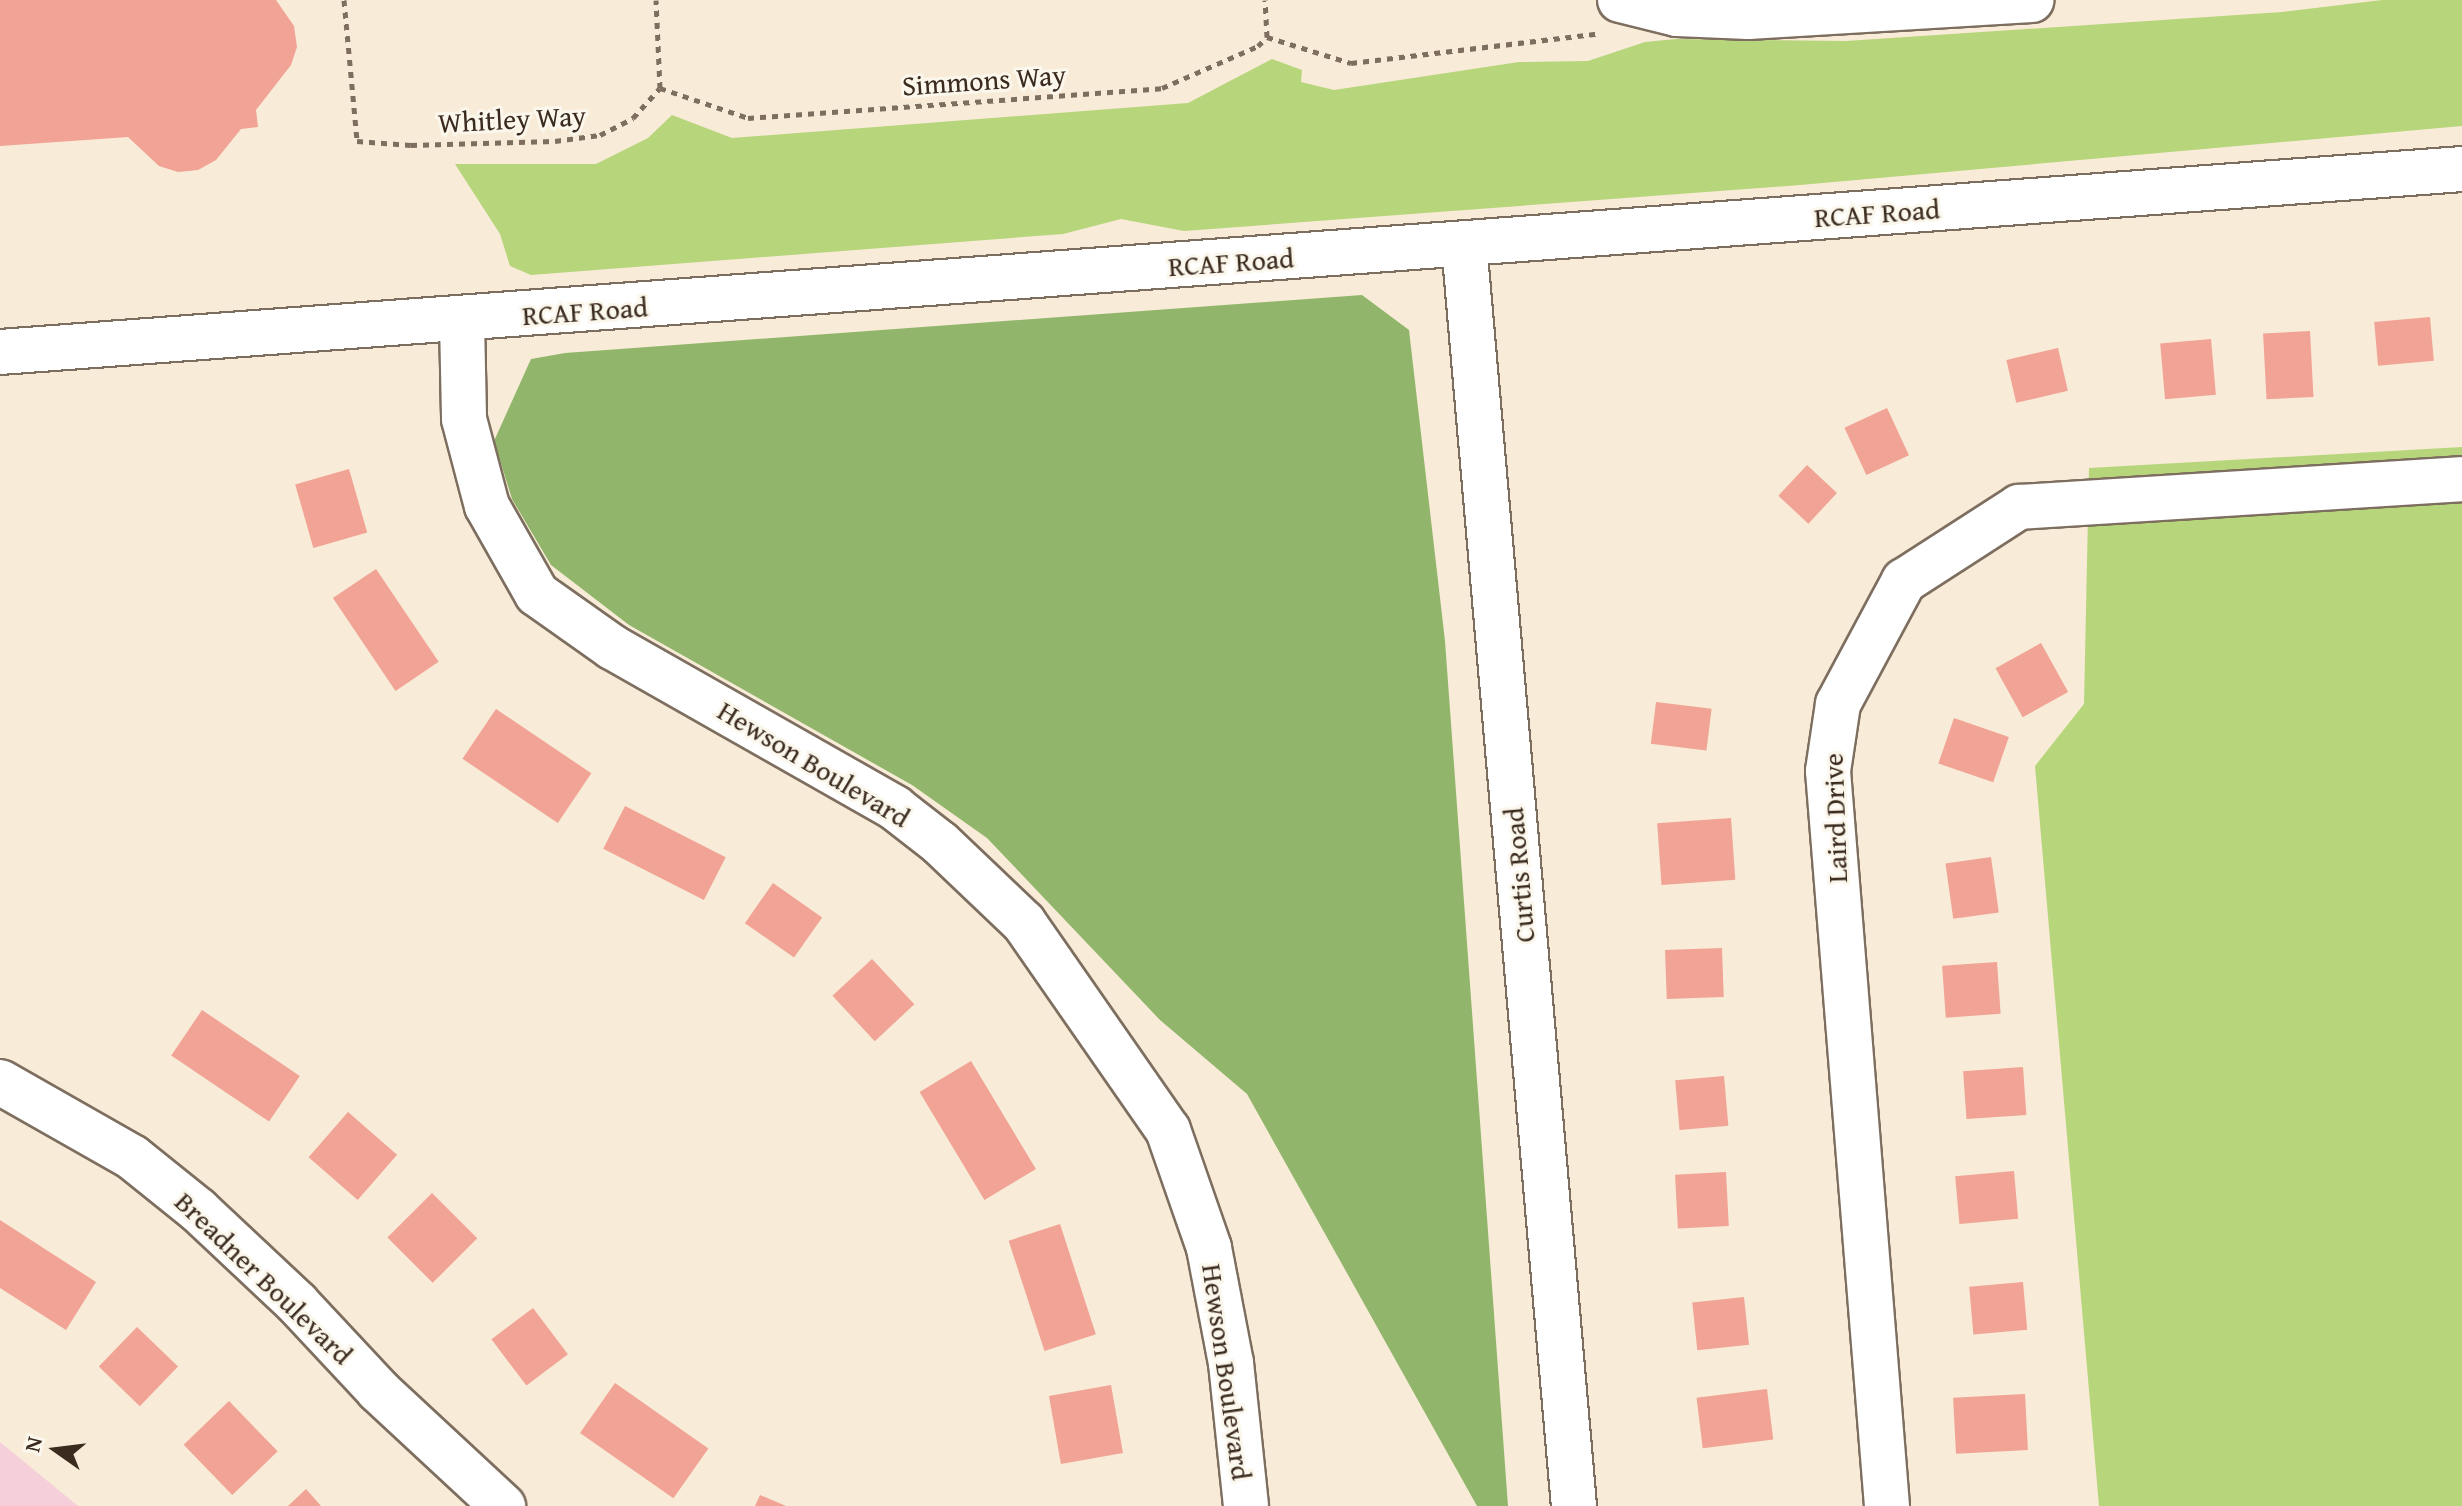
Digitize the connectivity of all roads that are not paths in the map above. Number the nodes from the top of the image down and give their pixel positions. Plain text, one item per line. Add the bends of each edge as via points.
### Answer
1 (2031, 0) edge
2 (1623, 2) edge
3 (2462, 169) edge
4 (1464, 244) junction
5 (462, 321) junction
6 (0, 352) edge
7 (2462, 479) edge
8 (0, 1082) edge
9 (503, 1506) edge
10 (1246, 1506) edge
11 (1574, 1506) edge
12 (1887, 1506) edge

1 - 2 main road via 1748,17 1677,14
3 - 4 main road, RCAF Road
4 - 5 main road, RCAF Road
4 - 11 main road, Curtis Road
5 - 6 main road, RCAF Road
5 - 10 main road, Hewson Boulevard via 464,419 487,506 537,594 612,647 895,808 940,843 1024,923 1168,1130 1209,1248 1231,1363
7 - 12 main road, Laird Drive via 2019,507 1904,581 1838,704 1828,771
8 - 9 main road, Breadner Boulevard via 132,1157 198,1210

